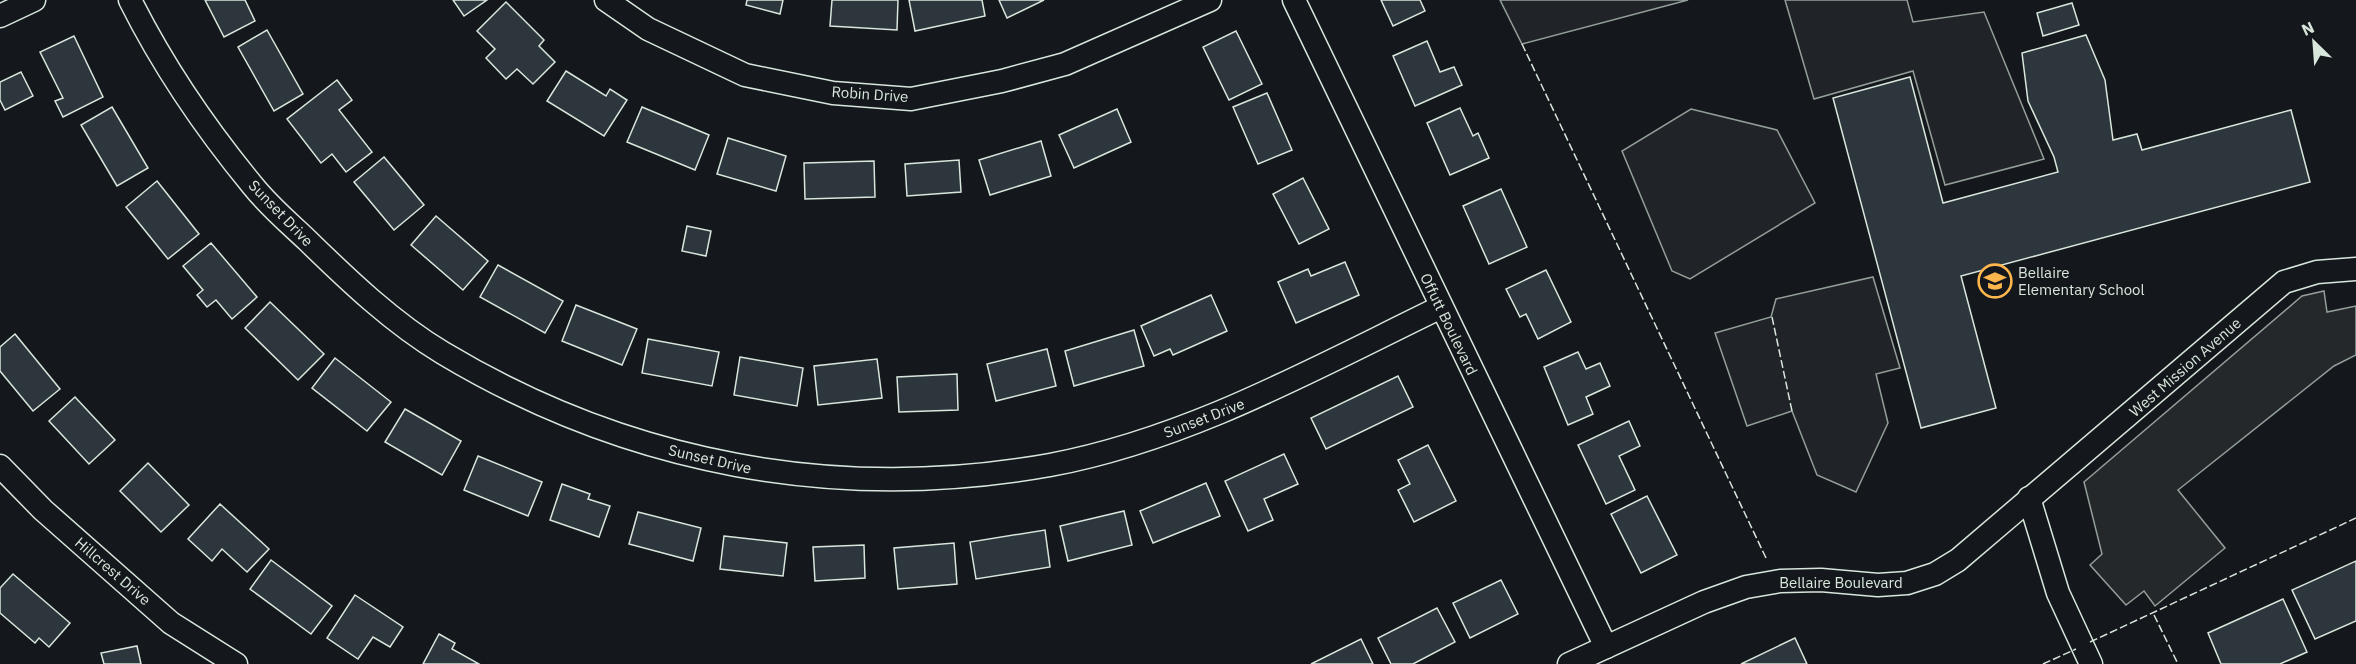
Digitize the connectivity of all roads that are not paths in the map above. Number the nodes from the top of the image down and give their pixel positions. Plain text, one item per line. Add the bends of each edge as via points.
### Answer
1 (34, 0) edge
2 (130, 0) edge
3 (606, 0) edge
4 (1210, 0) edge
5 (1294, 0) edge
6 (0, 16) edge
7 (2356, 269) edge
8 (1441, 308) junction
9 (0, 466) edge
10 (2029, 498) junction
11 (1606, 647) junction
12 (236, 664) edge
13 (1569, 664) edge
14 (2091, 664) edge

1 - 6 street
2 - 8 street, Sunset Drive via 189,102 255,189 359,291 440,352 517,394 586,424 674,452 777,474 880,480 976,476 1052,464 1183,427 1246,402
3 - 4 street, Robin Drive via 648,29 745,75 832,93 911,99 1065,64
5 - 8 street, Offutt Boulevard
7 - 10 street, West Mission Avenue via 2317,272 2284,282
8 - 11 street, Offutt Boulevard
9 - 12 street, Hillcrest Drive via 43,510 171,623
10 - 11 street, Bellaire Boulevard via 1958,560 1935,574 1907,583 1878,585 1821,580 1746,587
10 - 14 street via 2058,593
11 - 13 street, Bellaire Boulevard

